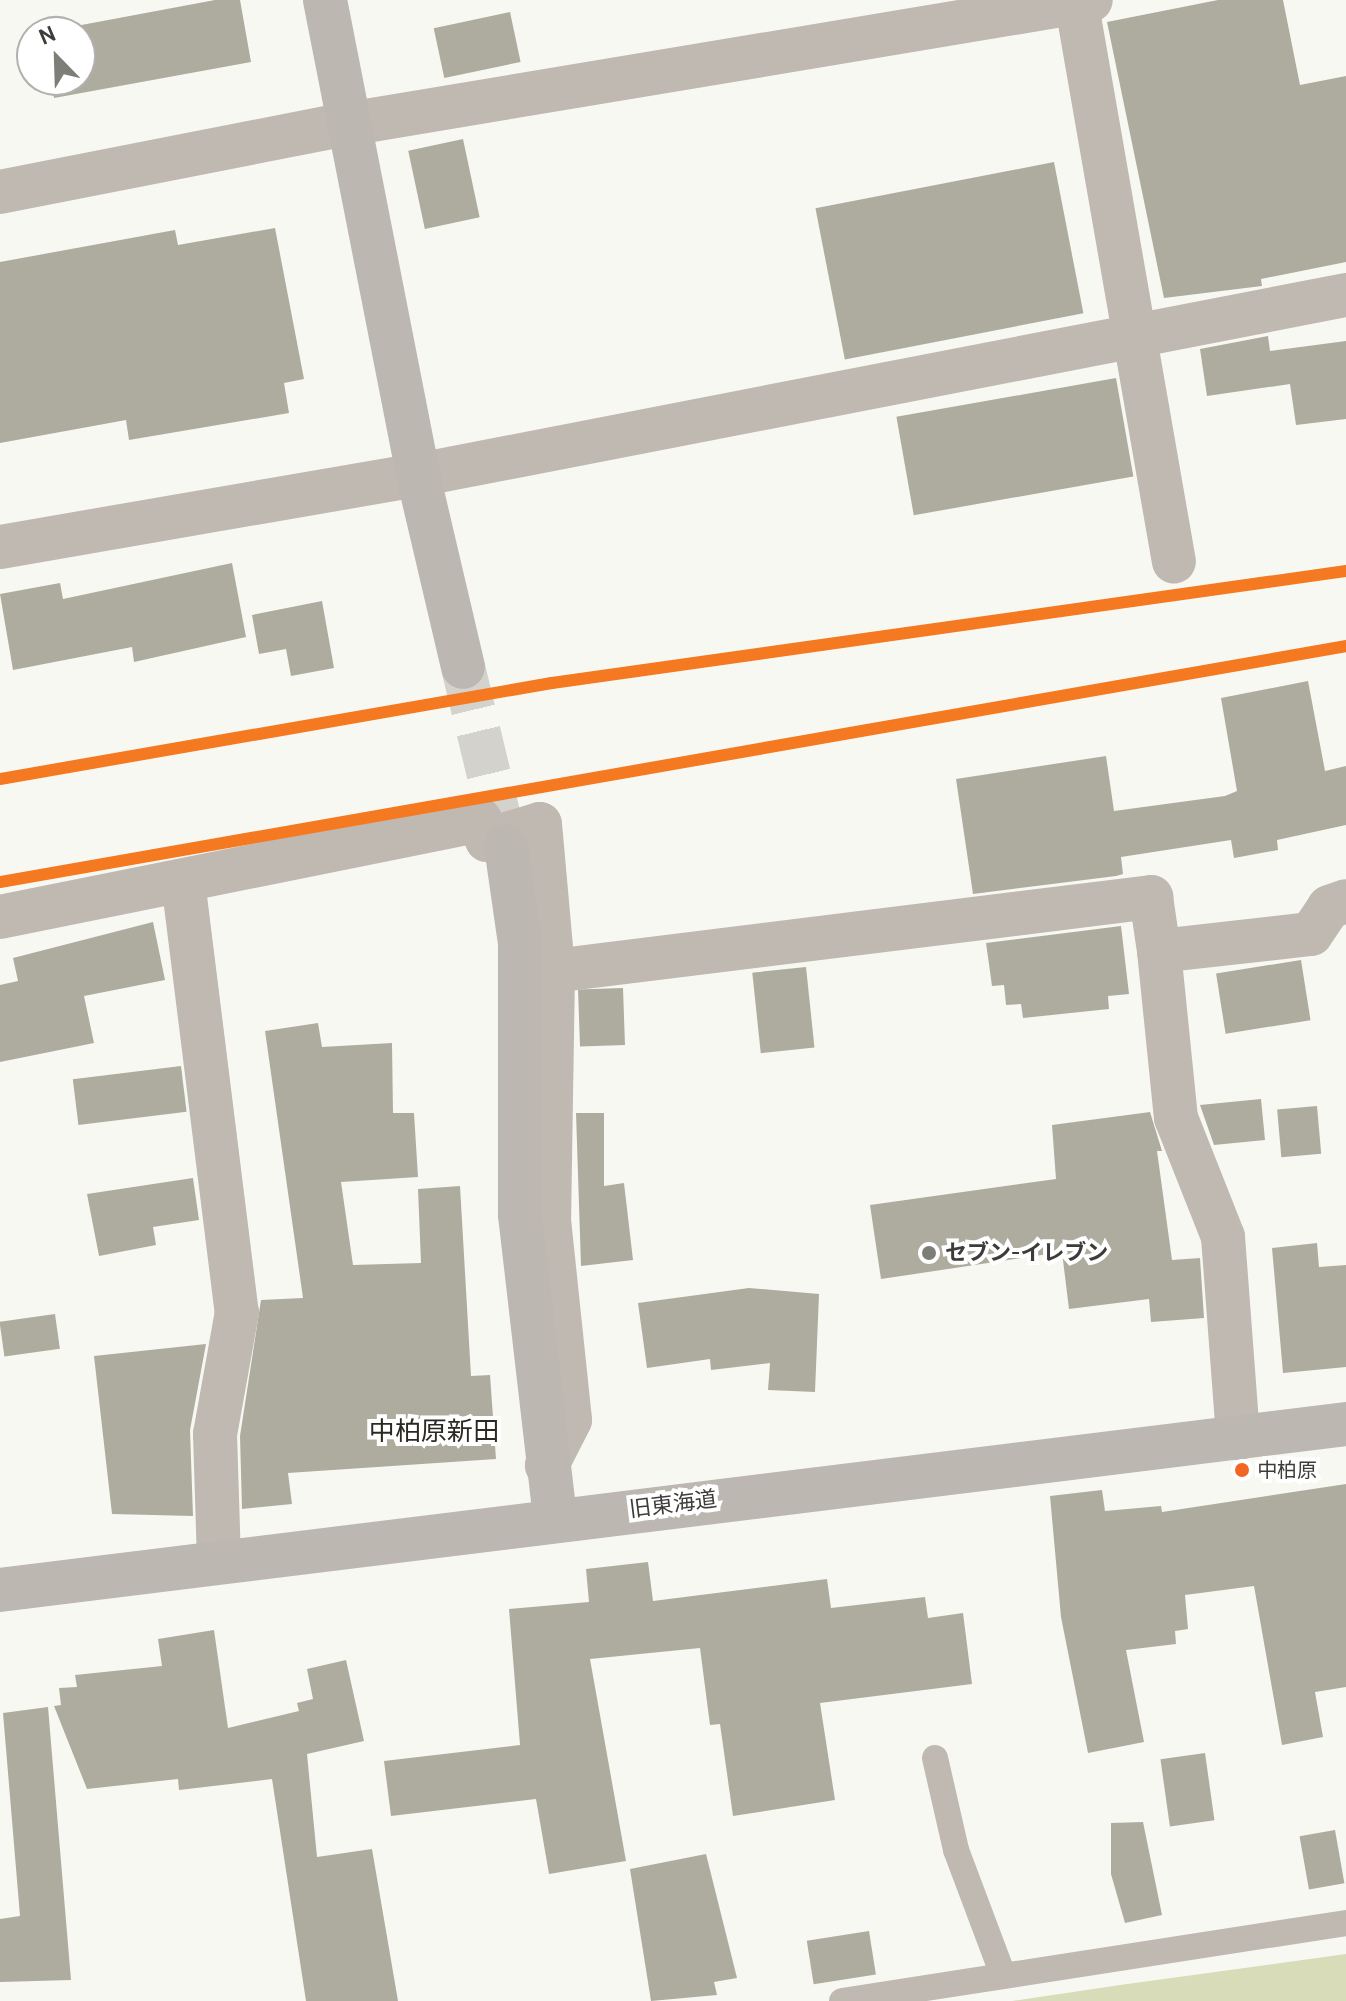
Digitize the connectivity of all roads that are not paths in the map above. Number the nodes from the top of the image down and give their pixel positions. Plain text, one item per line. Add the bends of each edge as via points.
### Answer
1 (325, 0) edge
2 (1081, 1) edge
3 (348, 124) junction
4 (0, 192) edge
5 (1346, 295) edge
6 (1130, 334) junction
7 (418, 475) junction
8 (0, 547) edge
9 (1174, 562) dead end
10 (463, 667) tunnel mouth
11 (506, 846) tunnel mouth
12 (183, 881) junction
13 (1346, 901) edge
14 (0, 917) edge
15 (1159, 951) junction
16 (553, 971) junction
17 (1346, 1424) edge
18 (1238, 1438) junction
19 (547, 1465) junction
20 (555, 1518) junction
21 (219, 1561) junction
22 (0, 1590) edge
23 (935, 1758) dead end
24 (1346, 1923) edge
25 (1003, 1975) junction
26 (842, 2001) edge

1 - 3 street
2 - 3 street
2 - 6 street
3 - 4 street
3 - 7 street
5 - 6 street
6 - 7 street
6 - 9 street
7 - 8 street
7 - 10 street
11 - 19 street via 520,943 520,1215
12 - 14 street
12 - 16 street via 480,820 487,840 540,824
12 - 21 street via 237,1312 215,1434
13 - 15 street via 1329,907 1311,934
15 - 16 street via 1151,897
15 - 18 street via 1176,1118 1223,1237
16 - 19 street via 549,1220 570,1420
17 - 18 street, 旧東海道
18 - 20 street, 旧東海道
19 - 20 street
20 - 21 street, 旧東海道
21 - 22 street, 旧東海道
23 - 25 lane via 956,1850
24 - 25 lane
25 - 26 lane

